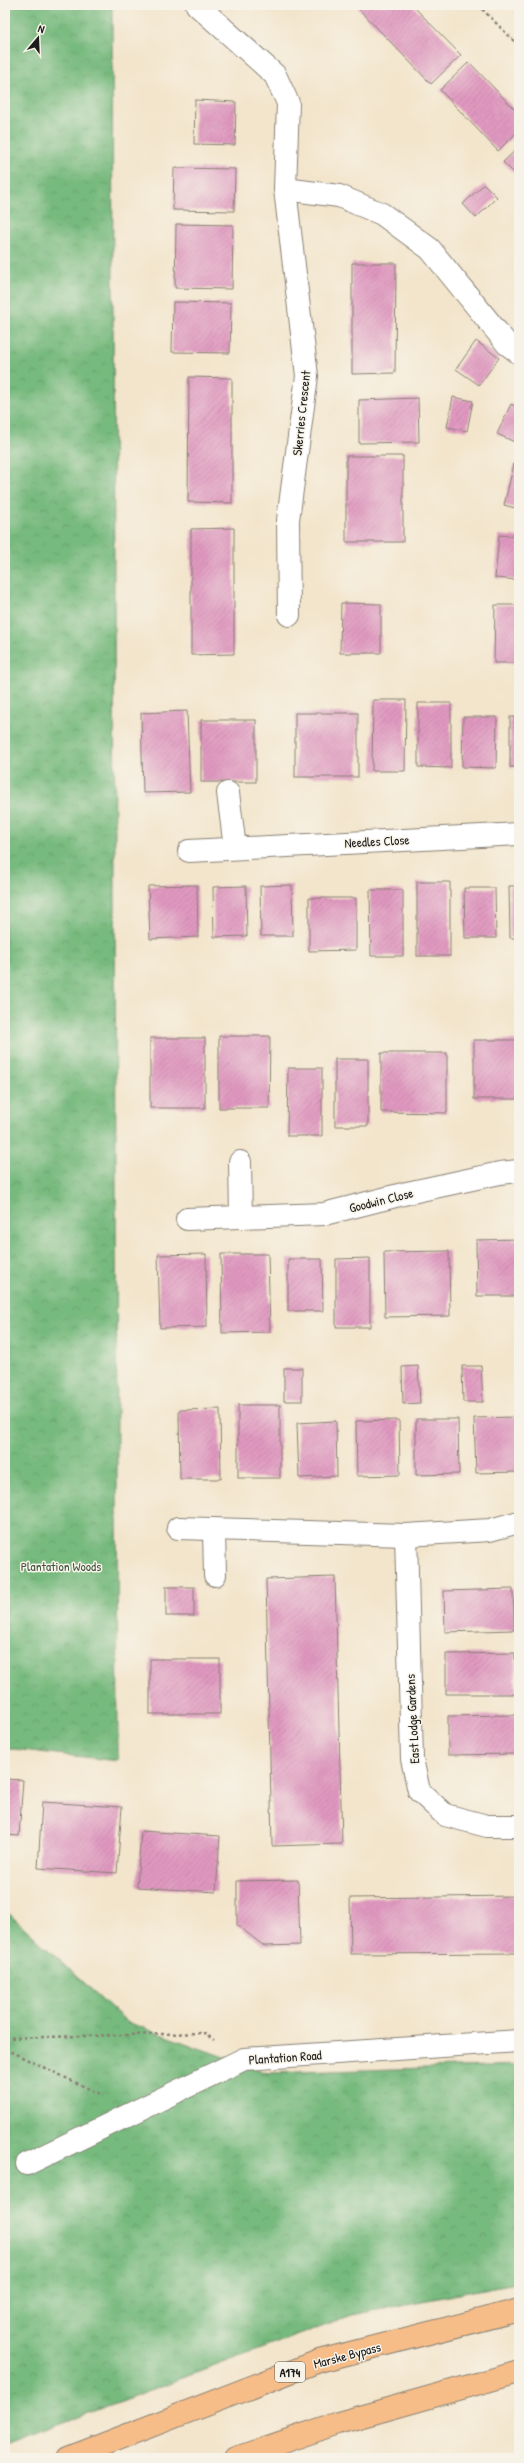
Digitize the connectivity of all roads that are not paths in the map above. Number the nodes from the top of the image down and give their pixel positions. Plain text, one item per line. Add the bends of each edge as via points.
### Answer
1 (197, 5) edge
2 (285, 188) junction
3 (519, 353) edge
4 (289, 615) dead end
5 (228, 793) dead end
6 (519, 834) edge
7 (235, 848) junction
8 (189, 851) dead end
9 (240, 1162) dead end
10 (519, 1171) edge
11 (241, 1217) junction
12 (187, 1219) dead end
13 (519, 1522) edge
14 (178, 1528) dead end
15 (214, 1529) junction
16 (406, 1535) junction
17 (215, 1575) dead end
18 (519, 1826) edge
19 (519, 2041) edge
20 (27, 2164) dead end
21 (519, 2310) edge
22 (519, 2372) edge
23 (68, 2458) edge
24 (236, 2458) edge

1 - 2 street, Skerries Crescent via 275,76 288,103
2 - 3 street via 339,196 382,214 430,249 507,344
2 - 4 street, Skerries Crescent via 307,376 288,520
5 - 7 street
6 - 7 street, Needles Close
7 - 8 street, Needles Close
9 - 11 street
10 - 11 street, Goodwin Close via 407,1193 324,1214
11 - 12 street, Goodwin Close
13 - 16 street via 490,1530
14 - 15 street
15 - 16 street
15 - 17 street
16 - 18 street, East Lodge Gardens via 412,1758 419,1791 445,1815 487,1826
19 - 20 street, Plantation Road via 244,2059
21 - 23 main road, Marske Bypass / A174 via 319,2361
22 - 24 main road via 338,2423

